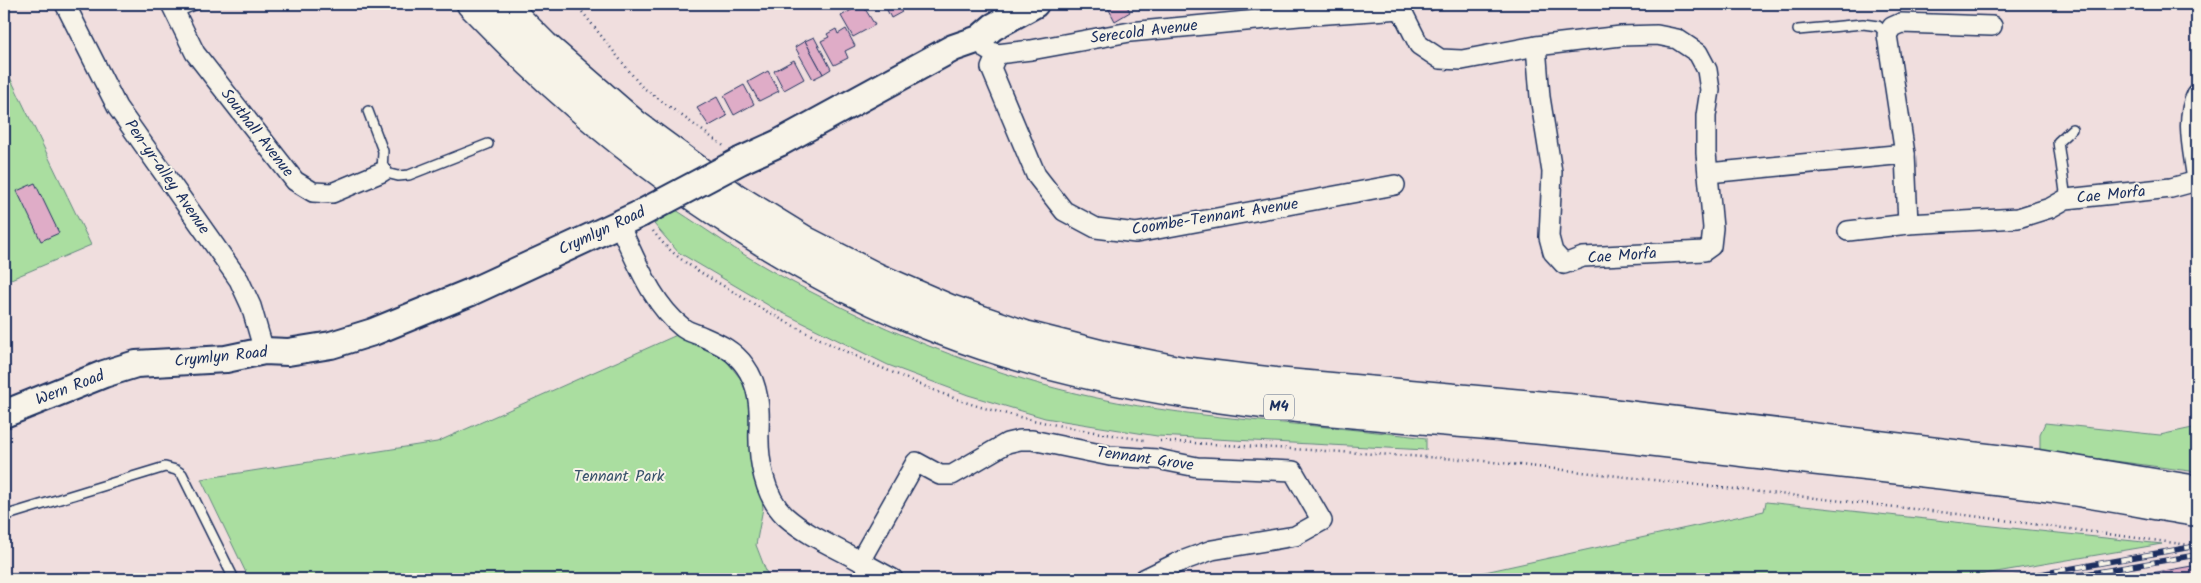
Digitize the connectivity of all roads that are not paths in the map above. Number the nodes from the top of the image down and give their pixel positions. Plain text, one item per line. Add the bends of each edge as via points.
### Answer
1 (65, 4) edge
2 (197, 4) edge
3 (471, 4) edge
4 (503, 4) edge
5 (1036, 4) edge
6 (1400, 6) edge
7 (173, 8) edge
8 (1302, 10) edge
9 (1992, 26) dead end
10 (1798, 30) dead end
11 (1887, 35) junction
12 (1536, 46) junction
13 (988, 47) junction
14 (2197, 94) edge
15 (368, 111) dead end
16 (2072, 129) dead end
17 (488, 144) dead end
18 (1905, 154) junction
19 (382, 172) junction
20 (1708, 173) junction
21 (2197, 181) edge
22 (1395, 185) dead end
23 (2066, 200) junction
24 (630, 219) junction
25 (1908, 224) junction
26 (1848, 231) dead end
27 (264, 352) junction
28 (136, 364) joint
29 (4, 414) edge
30 (2197, 490) edge
31 (2197, 512) edge
32 (4, 516) edge
33 (860, 561) junction
34 (234, 579) edge
35 (893, 579) edge
36 (1144, 579) edge

1 - 27 street, Pen-yr-alley Avenue via 117,107 239,280 251,306
2 - 7 lane
3 - 31 highway, M4 via 530,63 620,142 726,218 796,261 867,298 941,330 1019,357 1098,378 1272,406 1557,431 1715,449 2051,488
4 - 30 highway, M4 via 544,45 635,124 736,198 876,277 950,309 1025,335 1182,371 1568,408 2038,464
5 - 13 street, Crymlyn Road via 993,27
6 - 8 street, Serecold Avenue
6 - 12 street, Cae Morfa via 1419,45 1440,59 1462,60
7 - 19 street, Southall Avenue via 195,53 295,181 313,192 332,193
8 - 13 street, Serecold Avenue via 1130,32 1031,50
9 - 11 street via 1901,23 1892,27
10 - 11 lane via 1863,24 1878,26
11 - 18 street
12 - 20 street, Cae Morfa via 1657,35 1677,39 1698,53 1707,70 1710,90 1706,116
12 - 20 street, Cae Morfa via 1552,172 1548,237 1553,252 1564,264 1583,257 1704,251 1711,246 1713,228
13 - 22 street, Coombe-Tennant Avenue via 991,68 1036,175 1064,211 1096,228 1136,233
13 - 24 street, Crymlyn Road, bridge via 954,48
14 - 21 street via 2190,126
15 - 19 lane via 383,151
16 - 23 lane via 2058,142
17 - 19 lane via 409,175
18 - 20 street
18 - 25 street
21 - 23 street, Cae Morfa via 2171,188
23 - 25 street, Cae Morfa via 2018,218
24 - 27 street, Crymlyn Road via 471,292 373,332 331,345
24 - 33 street via 659,304 684,329 722,344 747,367 757,390 761,473 784,516
25 - 26 street, Cae Morfa
27 - 28 street, Crymlyn Road via 226,359
28 - 29 street, Wern Road
32 - 34 lane via 165,467 176,470 182,474
33 - 35 street
33 - 36 street, Tennant Grove via 916,462 940,475 952,475 1007,443 1020,440 1197,467 1293,471 1322,521 1296,536 1212,550

